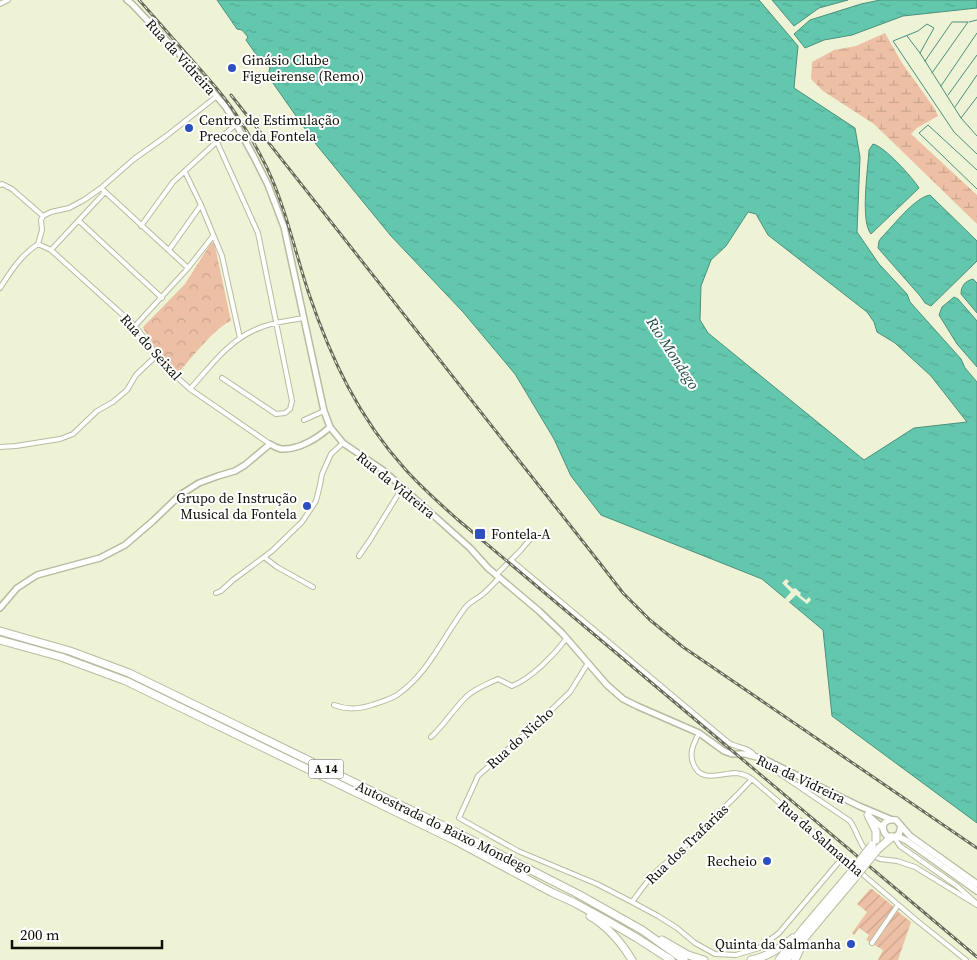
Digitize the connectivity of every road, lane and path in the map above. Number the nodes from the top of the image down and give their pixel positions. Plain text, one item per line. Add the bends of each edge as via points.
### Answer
1 (8, 0) edge
2 (127, 0) edge
3 (0, 4) edge
4 (217, 96) junction
5 (236, 124) junction
6 (216, 142) junction
7 (185, 172) junction
8 (0, 185) edge
9 (101, 188) junction
10 (105, 192) junction
11 (201, 205) junction
12 (44, 216) junction
13 (79, 221) junction
14 (142, 226) junction
15 (213, 236) junction
16 (38, 244) junction
17 (51, 250) junction
18 (169, 250) junction
19 (188, 268) junction
20 (0, 288) edge
21 (162, 298) junction
22 (303, 318) junction
23 (275, 323) junction
24 (135, 326) junction
25 (240, 338) junction
26 (157, 355) junction
27 (222, 378) dead end
28 (190, 389) junction
29 (324, 411) junction
30 (304, 420) dead end
31 (330, 427) junction
32 (343, 443) junction
33 (270, 444) junction
34 (0, 447) edge
35 (402, 488) junction
36 (532, 537) dead end
37 (358, 556) dead end
38 (264, 557) junction
39 (511, 560) junction
40 (498, 576) junction
41 (312, 587) dead end
42 (216, 593) dead end
43 (0, 608) edge
44 (0, 631) edge
45 (567, 638) junction
46 (0, 640) edge
47 (588, 663) junction
48 (334, 705) dead end
49 (699, 734) junction
50 (431, 737) dead end
51 (755, 756) junction
52 (776, 764) junction
53 (752, 778) junction
54 (859, 806) junction
55 (868, 815) junction
56 (890, 819) junction
57 (901, 826) junction
58 (883, 829) junction
59 (894, 837) junction
60 (875, 845) junction
61 (843, 857) junction
62 (851, 878) junction
63 (977, 884) edge
64 (977, 890) edge
65 (551, 892) junction
66 (632, 902) junction
67 (977, 904) edge
68 (898, 905) junction
69 (816, 925) junction
70 (803, 929) junction
71 (642, 930) junction
72 (872, 943) dead end
73 (632, 960) edge
74 (671, 960) edge
75 (684, 960) edge
76 (704, 960) edge
77 (751, 960) edge
78 (779, 960) edge
79 (786, 960) edge
80 (795, 960) edge
81 (966, 960) edge

1 - 3 street
2 - 4 street, Rua da Vidreira
4 - 5 street, Rua da Vidreira
4 - 9 street
5 - 6 street
5 - 22 street, Rua da Vidreira via 268,186 284,227
6 - 7 street
6 - 23 street via 258,234
7 - 11 street
7 - 14 street via 173,182
8 - 12 street via 12,189
9 - 10 street
9 - 12 street via 69,208
10 - 13 street
10 - 14 street
11 - 15 street
11 - 18 street
12 - 16 street
13 - 17 street
13 - 21 street
14 - 18 street
15 - 19 street
15 - 25 street via 222,256
16 - 17 street, Rua do Seixal
16 - 20 street via 18,261
17 - 24 street, Rua do Seixal
18 - 19 street
19 - 21 street
21 - 24 street
22 - 23 street
22 - 29 street, Rua da Vidreira
23 - 25 street
23 - 27 street via 292,401 288,410 274,413
24 - 26 street, Rua do Seixal
25 - 28 street
26 - 28 street, Rua do Seixal
26 - 34 street via 136,375 127,390 97,411 73,434 60,439
28 - 33 street, Rua do Seixal
29 - 30 street
29 - 31 street, Rua da Vidreira
31 - 32 street, Rua da Vidreira
31 - 33 street via 296,448 280,449
32 - 35 street, Rua da Vidreira via 384,471
32 - 38 street via 332,454 322,474 313,508 281,544
33 - 43 street via 235,472 199,483 180,495 125,545 100,558 36,575 16,588
35 - 37 street
35 - 40 street, Rua da Vidreira
36 - 39 street
38 - 41 street
38 - 42 street
39 - 40 street
39 - 51 street via 729,742 750,750
40 - 45 street, Rua da Vidreira
40 - 48 street via 483,594 466,606 440,647 404,689 382,702 353,709
44 - 71 highway, Autoestrada do Baixo Mondego / A 14 via 70,651 129,673 458,833
45 - 47 street, Rua da Vidreira
45 - 50 street via 556,653 522,682 512,686 498,679 467,696
46 - 65 highway, Autoestrada do Baixo Mondego / A 14 via 61,656 126,681 454,840
47 - 49 street, Rua da Vidreira via 622,698
47 - 66 street, Rua do Nicho via 570,692 478,776 459,818 518,851 598,884
49 - 51 street, Rua da Vidreira via 728,753
49 - 53 street via 692,756 698,772 713,776 741,774
51 - 52 street, Rua da Vidreira
52 - 54 street, Rua da Vidreira
52 - 67 street via 776,771 850,821 869,853 880,859 915,867
53 - 61 street, Rua da Salmanha
53 - 66 street, Rua dos Trafarias via 663,864
54 - 55 street
54 - 56 street
55 - 58 street
55 - 60 highway via 876,831
56 - 57 main road via 898,821
56 - 58 main road
57 - 59 main road
57 - 63 main road
58 - 59 main road via 887,836
58 - 60 highway
59 - 60 highway
59 - 64 main road via 907,841
59 - 67 street via 900,846
60 - 62 highway, bridge
61 - 66 street via 778,933 759,948 736,955 715,954
61 - 68 street, Rua da Salmanha
62 - 69 highway
62 - 70 highway
65 - 73 highway via 610,931
65 - 74 highway, Autoestrada do Baixo Mondego / A 14 via 638,938
68 - 72 street
68 - 81 street, Rua da Salmanha
69 - 79 highway
69 - 80 highway
70 - 77 highway via 780,948
70 - 78 highway
71 - 75 highway, Autoestrada do Baixo Mondego / A 14
71 - 76 highway

